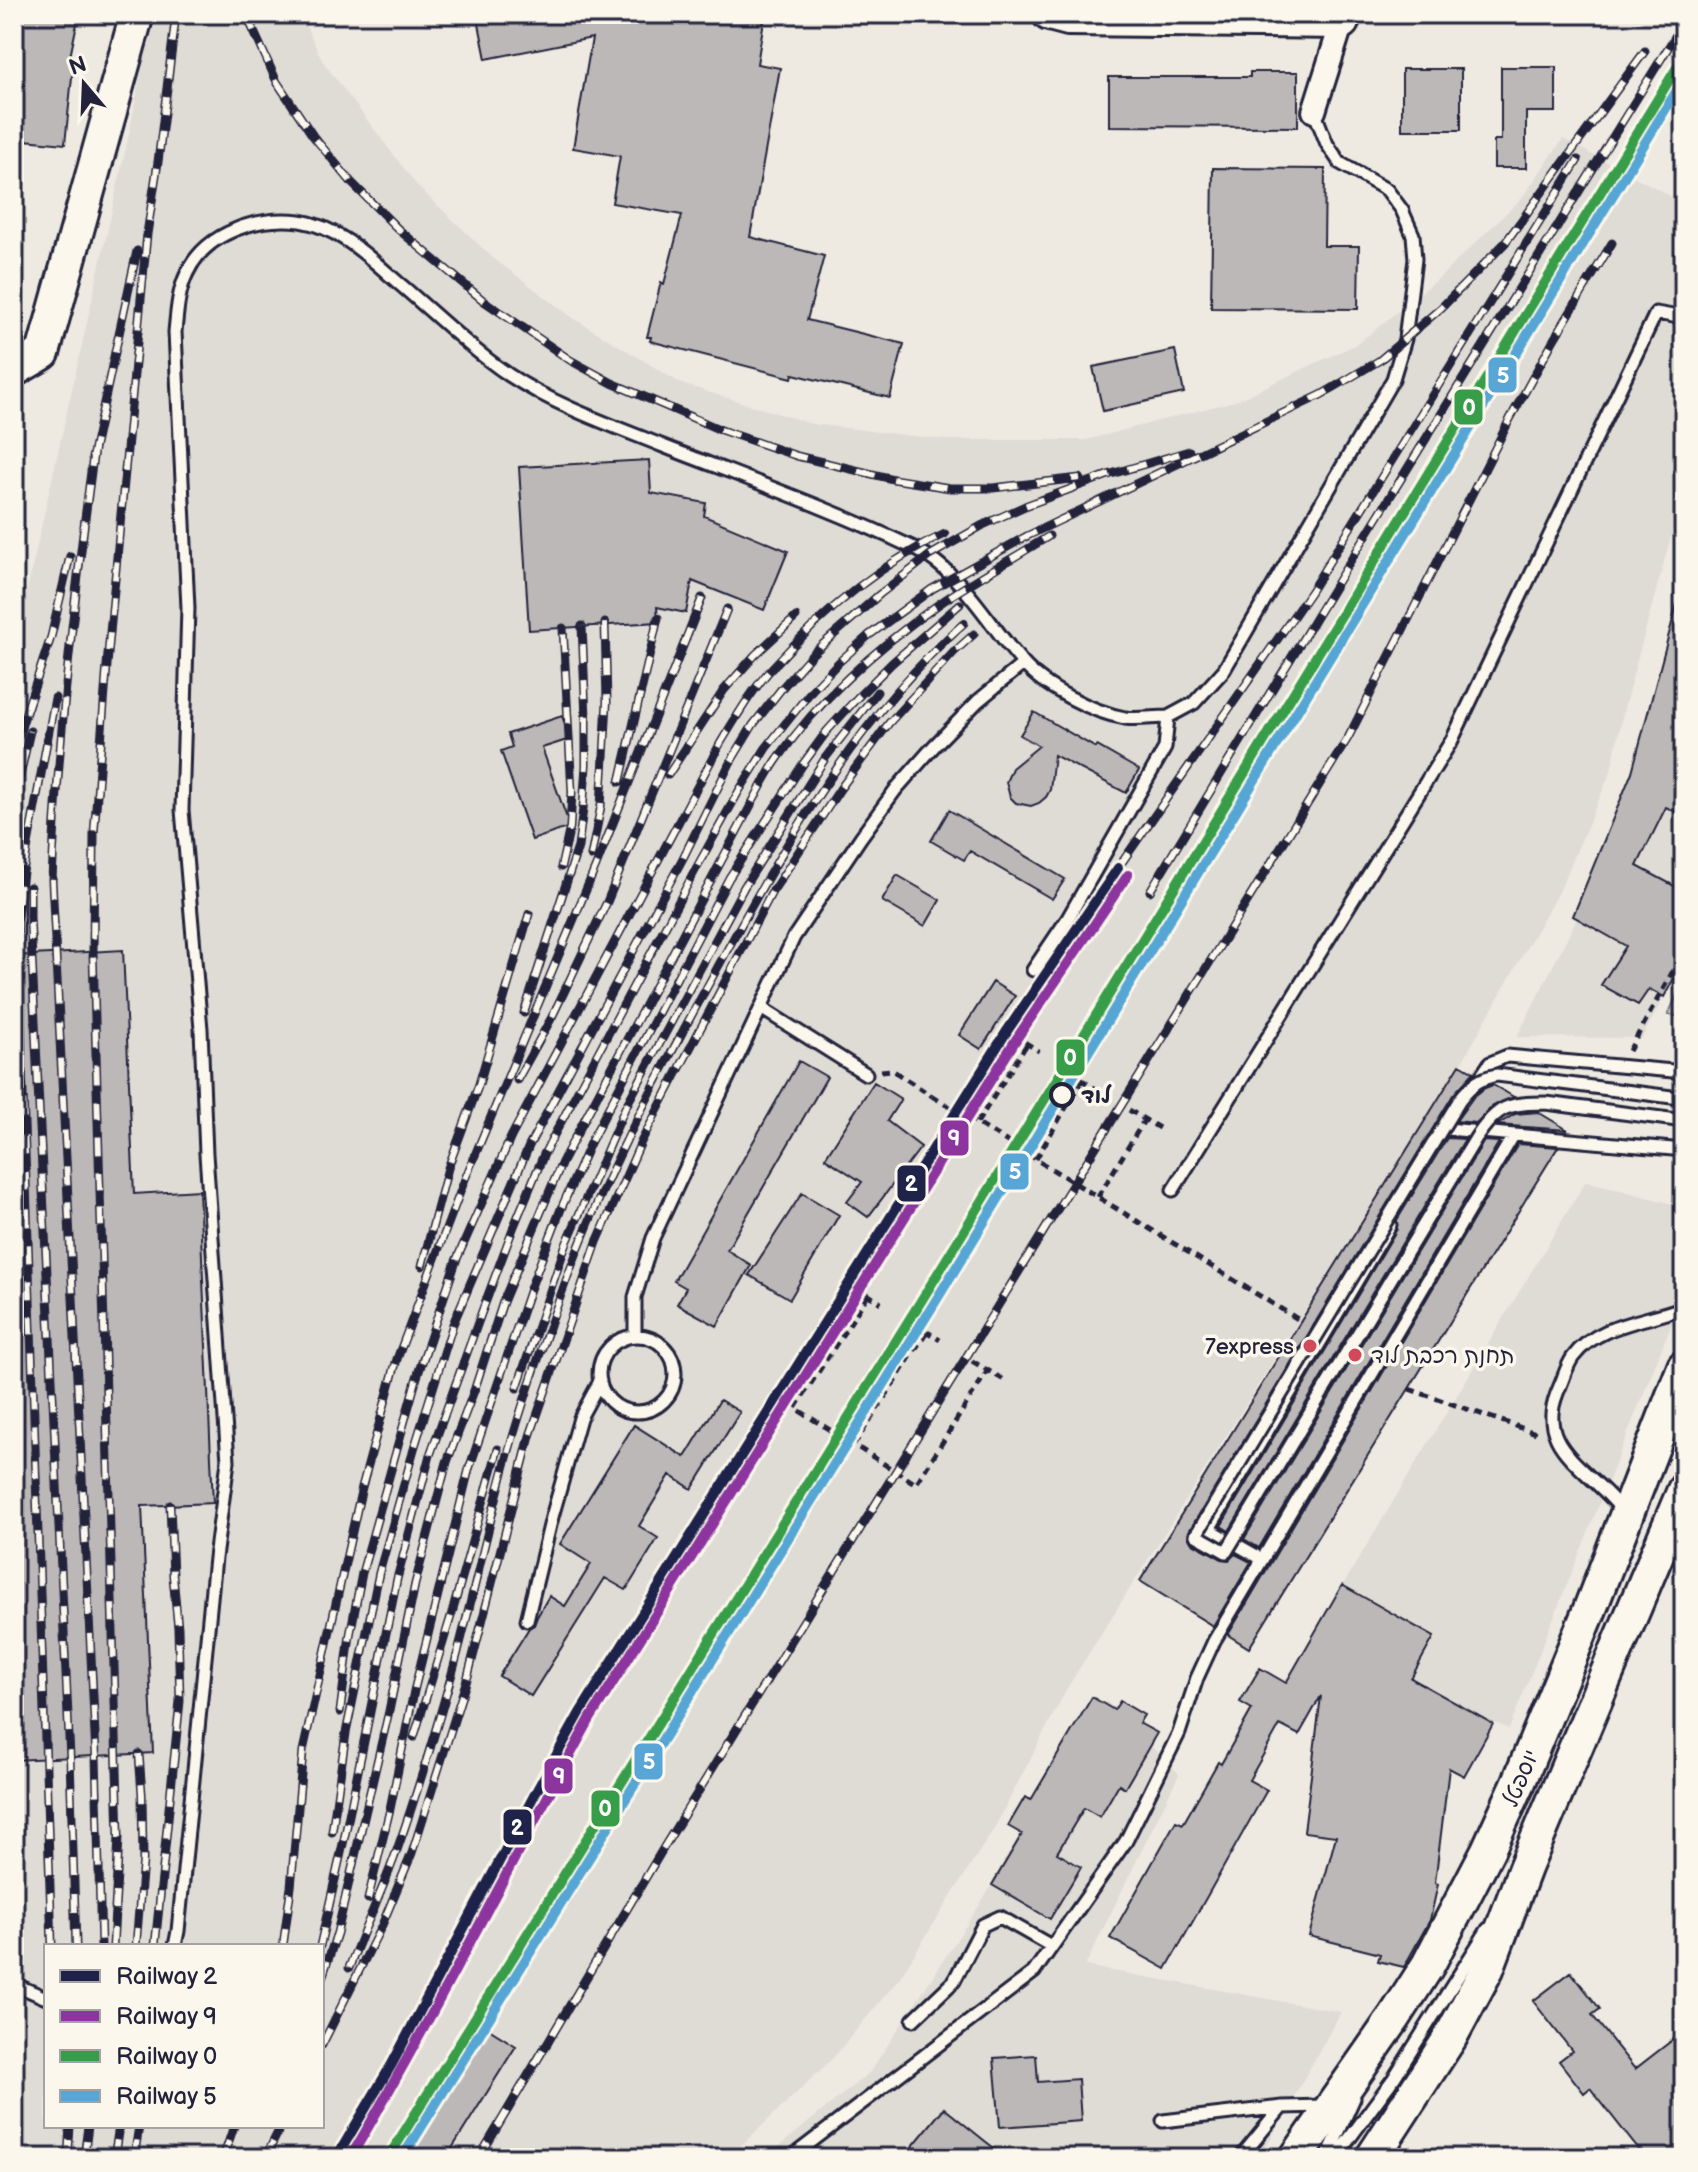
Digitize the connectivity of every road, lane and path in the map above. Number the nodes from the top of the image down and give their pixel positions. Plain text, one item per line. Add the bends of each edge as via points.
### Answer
1 (137, 14) edge
2 (1049, 14) edge
3 (1342, 18) edge
4 (1314, 111) joint
5 (1684, 318) edge
6 (14, 370) edge
7 (1023, 664) junction
8 (1168, 717) junction
9 (1684, 951) edge
10 (1033, 970) dead end
11 (1671, 974) junction
12 (1684, 975) edge
13 (761, 1008) junction
14 (1013, 1035) dead end
15 (1027, 1044) junction
16 (1039, 1051) dead end
17 (1621, 1066) junction
18 (1069, 1072) dead end
19 (1684, 1072) edge
20 (866, 1074) joint
21 (1082, 1080) junction
22 (1096, 1089) dead end
23 (1682, 1098) edge
24 (1129, 1110) dead end
25 (1145, 1119) junction
26 (1682, 1122) edge
27 (977, 1123) junction
28 (1159, 1128) dead end
29 (1447, 1129) junction
30 (1513, 1136) junction
31 (1684, 1150) edge
32 (1036, 1159) junction
33 (1173, 1190) dead end
34 (1098, 1197) junction
35 (855, 1286) dead end
36 (868, 1295) junction
37 (881, 1303) dead end
38 (1684, 1307) edge
39 (1301, 1321) dead end
40 (913, 1323) dead end
41 (927, 1331) junction
42 (635, 1336) junction
43 (940, 1340) dead end
44 (972, 1361) dead end
45 (988, 1370) junction
46 (1682, 1376) edge
47 (1004, 1380) dead end
48 (600, 1381) junction
49 (1409, 1389) dead end
50 (1557, 1440) junction
51 (854, 1445) junction
52 (1684, 1490) edge
53 (1626, 1516) junction
54 (1262, 1559) junction
55 (527, 1620) dead end
56 (1525, 1868) junction
57 (175, 1944) edge
58 (1051, 1946) junction
59 (14, 1984) edge
60 (44, 1997) edge
61 (913, 2020) dead end
62 (1372, 2049) junction
63 (1332, 2106) junction
64 (1282, 2107) junction
65 (1163, 2121) dead end
66 (790, 2158) edge
67 (1240, 2158) edge
68 (1296, 2158) edge
69 (1327, 2158) edge
70 (1335, 2158) edge
71 (1372, 2158) edge

1 - 6 main road via 43,353
2 - 3 main road via 1068,19
3 - 4 street
4 - 8 lane via 1340,163 1387,190 1413,235 1405,339 1393,379 1224,670 1194,703
5 - 33 lane via 1656,313 1452,740
7 - 8 lane via 1053,688 1095,708 1125,718
7 - 13 lane via 978,701 896,789 794,937
7 - 57 lane via 971,594 929,556 828,509 541,394 475,349 336,235 303,221 256,223 204,248 187,272 175,332 188,608 182,810 228,1461
8 - 10 lane via 1165,748
9 - 11 path
11 - 12 path
11 - 17 path
13 - 20 lane
13 - 42 lane via 653,1238 635,1297
14 - 15 path
15 - 16 path
15 - 27 path
17 - 19 lane
17 - 29 lane via 1497,1059
18 - 21 path
20 - 27 path, bridge via 892,1070
21 - 22 path
21 - 32 path
23 - 26 lane, bridge via 1497,1075 1470,1086 1196,1535 1226,1552 1476,1138 1497,1112 1546,1103
24 - 25 path
25 - 28 path
25 - 34 path
27 - 32 path, bridge
29 - 30 lane
29 - 54 lane via 1209,1529
30 - 31 lane
30 - 54 lane
32 - 34 path, bridge
34 - 39 path, bridge
35 - 36 path
36 - 37 path
36 - 51 path via 795,1408
38 - 50 lane via 1595,1336 1573,1357 1551,1406
40 - 41 path
41 - 43 path
41 - 51 path
42 - 48 lane via 612,1345 604,1355
42 - 48 lane via 648,1337 669,1352 675,1374 666,1398 647,1410 621,1408 604,1393
44 - 45 path
45 - 47 path
45 - 51 path via 916,1484
46 - 53 main road, יוספטל
48 - 55 lane via 580,1418
49 - 50 path
50 - 53 lane
52 - 56 main road, יוספטל
53 - 62 main road, יוספטל via 1488,1850 1428,1965
54 - 58 lane via 1214,1641 1179,1733 1126,1841
56 - 70 lane via 1394,2078
56 - 71 main road, יוספטל via 1469,2005
58 - 61 lane via 1000,1917 983,1925 954,1981
58 - 66 lane via 1034,1972
59 - 60 lane
62 - 63 main road, יוספטל
62 - 69 lane
63 - 64 lane
63 - 68 main road, יוספטל
64 - 65 lane
64 - 67 lane

